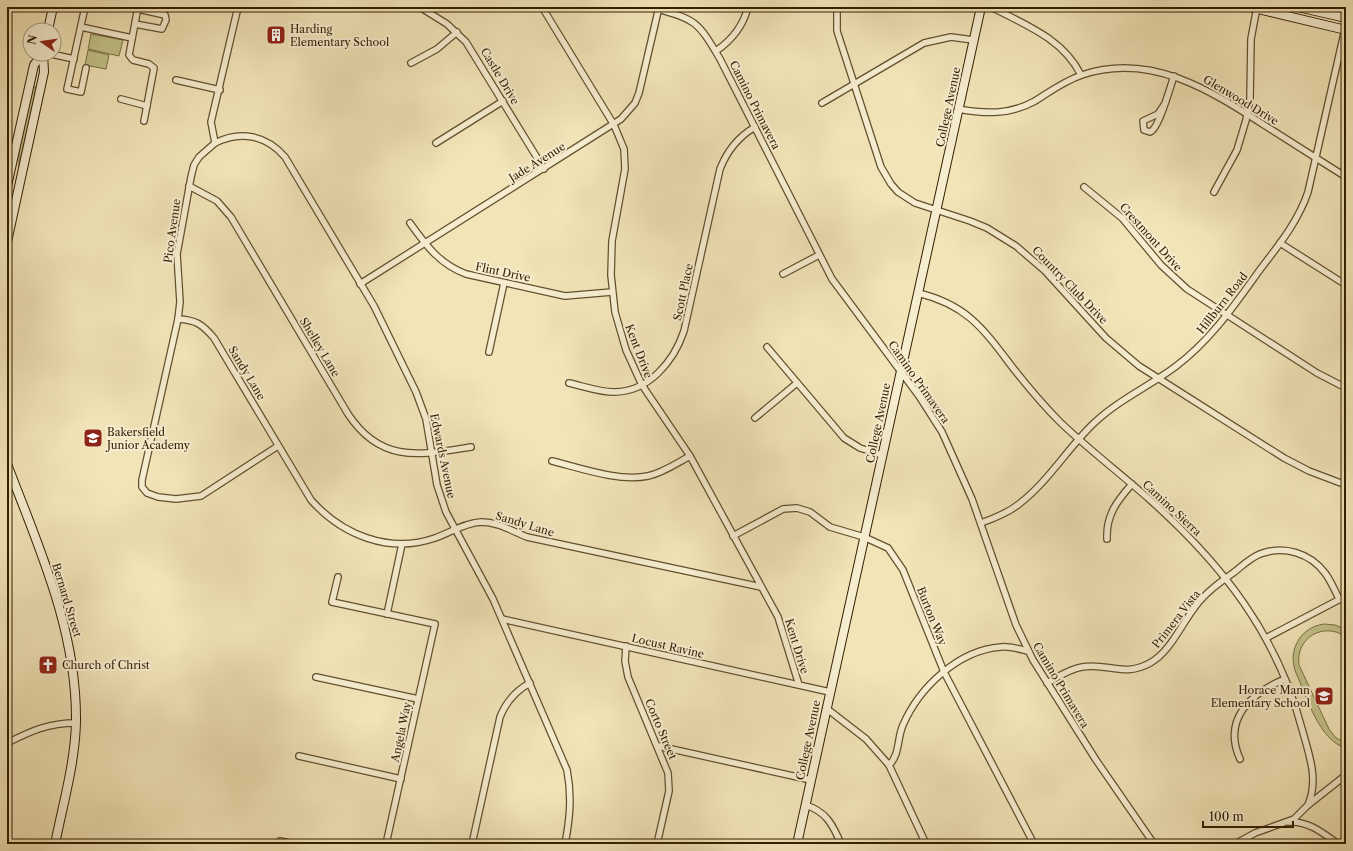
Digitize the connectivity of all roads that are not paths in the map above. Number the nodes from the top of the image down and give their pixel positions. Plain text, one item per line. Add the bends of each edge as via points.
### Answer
1 (52, 7) edge
2 (85, 7) edge
3 (238, 7) edge
4 (542, 7) edge
5 (651, 7) edge
6 (748, 7) edge
7 (837, 7) edge
8 (981, 7) edge
9 (991, 7) edge
10 (1298, 7) edge
11 (138, 8) edge
12 (659, 8) edge
13 (1255, 8) edge
14 (423, 9) dead end
15 (1346, 18) edge
16 (49, 22) edge
17 (135, 24) junction
18 (81, 27) junction
19 (1345, 29) edge
20 (457, 32) junction
21 (132, 38) junction
22 (974, 40) junction
23 (716, 52) junction
24 (62, 56) edge
25 (74, 59) junction
26 (36, 62) edge
27 (43, 62) edge
28 (411, 63) dead end
29 (86, 68) dead end
30 (1081, 75) junction
31 (1174, 76) junction
32 (176, 80) dead end
33 (855, 85) junction
34 (220, 90) junction
35 (121, 99) dead end
36 (503, 101) junction
37 (822, 103) dead end
38 (1164, 105) junction
39 (147, 106) junction
40 (958, 108) junction
41 (1247, 114) junction
42 (144, 121) dead end
43 (614, 125) junction
44 (755, 128) junction
45 (215, 143) junction
46 (436, 143) dead end
47 (1316, 158) junction
48 (544, 169) junction
49 (1346, 178) edge
50 (7, 186) edge
51 (189, 186) junction
52 (1084, 187) dead end
53 (1214, 192) dead end
54 (936, 210) junction
55 (410, 223) dead end
56 (7, 242) edge
57 (1280, 243) junction
58 (426, 244) junction
59 (819, 255) junction
60 (783, 274) dead end
61 (504, 283) junction
62 (360, 284) junction
63 (1346, 285) edge
64 (612, 292) junction
65 (918, 293) junction
66 (1226, 316) junction
67 (178, 319) junction
68 (768, 347) dead end
69 (489, 352) dead end
70 (900, 371) junction
71 (1157, 378) junction
72 (569, 383) dead end
73 (797, 383) junction
74 (642, 385) junction
75 (1346, 388) edge
76 (755, 418) dead end
77 (1079, 439) junction
78 (278, 446) junction
79 (471, 447) dead end
80 (431, 453) junction
81 (882, 455) junction
82 (690, 456) junction
83 (552, 462) dead end
84 (7, 464) edge
85 (1132, 484) junction
86 (1346, 485) edge
87 (981, 523) junction
88 (455, 530) junction
89 (733, 536) junction
90 (864, 537) junction
91 (1107, 539) dead end
92 (402, 544) junction
93 (338, 577) dead end
94 (1226, 578) junction
95 (761, 587) junction
96 (1346, 596) edge
97 (1340, 599) junction
98 (387, 614) junction
99 (502, 619) junction
100 (1266, 638) junction
101 (626, 646) junction
102 (1028, 651) junction
103 (944, 672) junction
104 (316, 677) dead end
105 (1285, 679) junction
106 (1046, 683) junction
107 (530, 684) junction
108 (799, 685) junction
109 (830, 692) junction
110 (418, 699) junction
111 (826, 708) junction
112 (76, 723) junction
113 (7, 743) edge
114 (658, 746) junction
115 (299, 756) dead end
116 (1240, 759) dead end
117 (889, 765) junction
118 (1346, 775) edge
119 (401, 779) junction
120 (810, 780) junction
121 (805, 805) junction
122 (1308, 805) junction
123 (1287, 822) junction
124 (280, 841) dead end
125 (54, 844) edge
126 (294, 844) edge
127 (386, 844) edge
128 (472, 844) edge
129 (565, 844) edge
130 (657, 844) edge
131 (796, 844) edge
132 (841, 844) edge
133 (926, 844) edge
134 (1034, 844) edge
135 (1154, 844) edge
136 (1235, 844) edge
137 (1338, 844) edge

1 - 16 street
2 - 18 street
3 - 34 street
4 - 43 street, Kent Drive
5 - 12 street, Camino Primavera
6 - 23 street via 738,30
7 - 33 street, Country Club Drive via 837,31
8 - 22 street, College Avenue
9 - 30 street via 1055,42 1069,56
10 - 15 street
11 - 17 street
11 - 17 street via 165,15 166,25 162,29
12 - 23 street, Camino Primavera via 692,21 705,34
12 - 43 street, Jade Avenue via 639,94 629,112
13 - 19 street
13 - 41 street
14 - 20 street, Castle Drive via 437,16
17 - 21 street
18 - 21 street
18 - 25 street
19 - 47 street, Hillburn Road
20 - 28 street via 437,49
20 - 36 street, Castle Drive via 474,52
21 - 39 street via 130,58 150,64 154,68
22 - 33 street via 951,37 932,40 916,47
22 - 40 street, College Avenue
23 - 44 street, Camino Primavera
24 - 25 street
25 - 29 street via 67,90 81,92
26 - 50 street
27 - 56 street via 44,72
30 - 31 street, Glenwood Drive via 1104,69 1126,68 1147,69
30 - 40 street, Glenwood Drive via 1014,110 989,113
31 - 38 street
31 - 41 street, Glenwood Drive via 1201,87
32 - 34 street
33 - 37 street
33 - 54 street, Country Club Drive via 886,176 894,188 906,198 923,207
34 - 45 street via 211,122
35 - 39 street
36 - 46 street
36 - 48 street, Castle Drive
38 - 38 street via 1155,129 1150,132 1144,130 1144,121 1158,114
39 - 42 street
40 - 54 street, College Avenue
41 - 47 street, Glenwood Drive
41 - 53 street via 1237,150
43 - 48 street, Jade Avenue
43 - 64 street, Kent Drive via 624,149 625,169 612,241
44 - 59 street, Camino Primavera
44 - 74 street, Scott Place via 735,142 720,169 681,342 662,370
45 - 51 street, Pico Avenue via 194,165
45 - 62 street, Edwards Avenue via 231,137 248,136 265,140 279,151
47 - 49 street, Glenwood Drive
47 - 57 street, Hillburn Road via 1305,202
48 - 58 street, Jade Avenue
51 - 67 street, Pico Avenue via 177,254 180,302
51 - 80 street, Shelley Lane via 217,201 232,217 348,414 361,430 378,443 397,452
52 - 66 street, Crestmont Drive via 1122,218 1172,276
54 - 65 street, College Avenue
54 - 71 street, Country Club Drive via 987,228 1016,246 1045,271 1106,338
55 - 58 street, Flint Drive
57 - 63 street
57 - 66 street, Hillburn Road
58 - 61 street, Flint Drive via 439,259 455,270
58 - 62 street, Jade Avenue
59 - 60 street
59 - 70 street, Camino Primavera via 832,280
61 - 64 street, Flint Drive via 565,296
61 - 69 street
62 - 80 street, Edwards Avenue via 374,306 416,392 426,419
64 - 74 street, Kent Drive via 619,329
65 - 70 street, College Avenue
65 - 77 street, Camino Sierra via 951,305 974,321 993,340 1044,405
66 - 71 street, Hillburn Road via 1190,355
66 - 75 street, Crestmont Drive via 1317,373
67 - 78 street, Sandy Lane via 192,320 214,338
67 - 78 street, Pico Avenue via 142,480 144,490 158,497 176,499 200,496
68 - 73 street
70 - 81 street, College Avenue
70 - 87 street, Camino Primavera via 942,432
71 - 77 street, Hillburn Road via 1118,402
71 - 86 street, Country Club Drive via 1284,458
72 - 74 street, Scott Place via 614,392
73 - 76 street
73 - 81 street via 844,438 860,448
74 - 82 street, Kent Drive
77 - 85 street, Camino Sierra
77 - 87 street, Hillburn Road via 1030,495 1010,510
78 - 92 street, Sandy Lane via 311,500 330,520 363,537
79 - 80 street, Shelley Lane
80 - 88 street, Edwards Avenue via 440,499
81 - 90 street, College Avenue
82 - 83 street via 650,476 629,478
82 - 89 street, Kent Drive
84 - 112 street, Bernard Street via 53,585 66,627 74,676
85 - 91 street via 1111,512
85 - 94 street, Camino Sierra via 1178,525
87 - 102 street, Camino Primavera via 1016,625
88 - 92 street, Sandy Lane via 433,539
88 - 95 street, Sandy Lane via 471,524 495,524 527,537
88 - 99 street, Edwards Avenue
89 - 90 street, Burton Way via 779,511 797,508 810,512 830,527
89 - 95 street, Kent Drive
90 - 103 street, Burton Way via 888,548 903,570
90 - 109 street, College Avenue
92 - 98 street
93 - 98 street via 332,602
94 - 97 street, Primera Vista via 1251,558 1276,550 1286,550 1304,555 1320,566
94 - 100 street, Camino Sierra
94 - 106 street, Primera Vista via 1202,598 1165,650 1151,663 1124,670 1082,666
95 - 108 street, Kent Drive via 782,627
96 - 97 street
97 - 100 street
98 - 110 street, Angela Way via 435,624
99 - 101 street, Locust Ravine
99 - 107 street, Edwards Avenue
100 - 105 street, Camino Sierra
101 - 108 street, Locust Ravine
101 - 114 street, Corto Street via 628,677
102 - 103 street via 1007,647 992,648 966,658
102 - 106 street, Camino Primavera
103 - 117 street via 914,704 902,728 895,756
103 - 134 street, Burton Way
104 - 110 street
105 - 116 street via 1263,689 1249,701 1238,718 1234,742
105 - 122 street, Camino Sierra via 1313,771 1314,788
106 - 135 street, Camino Primavera
107 - 128 street via 515,693 500,717
107 - 129 street, Edwards Avenue via 567,770 571,805
108 - 109 street, Locust Ravine
109 - 111 street, College Avenue
110 - 119 street, Angela Way
111 - 117 street via 866,739
111 - 120 street, College Avenue
112 - 113 street via 57,723
112 - 125 street, Bernard Street via 70,774
114 - 120 street
114 - 130 street, Corto Street via 666,765 669,783
115 - 119 street
117 - 133 street
118 - 122 street
119 - 127 street, Angela Way
120 - 121 street, College Avenue
121 - 131 street, College Avenue
121 - 132 street via 825,816 835,829
122 - 123 street via 1299,815
123 - 136 street via 1255,833
123 - 137 street via 1307,824
124 - 126 street

